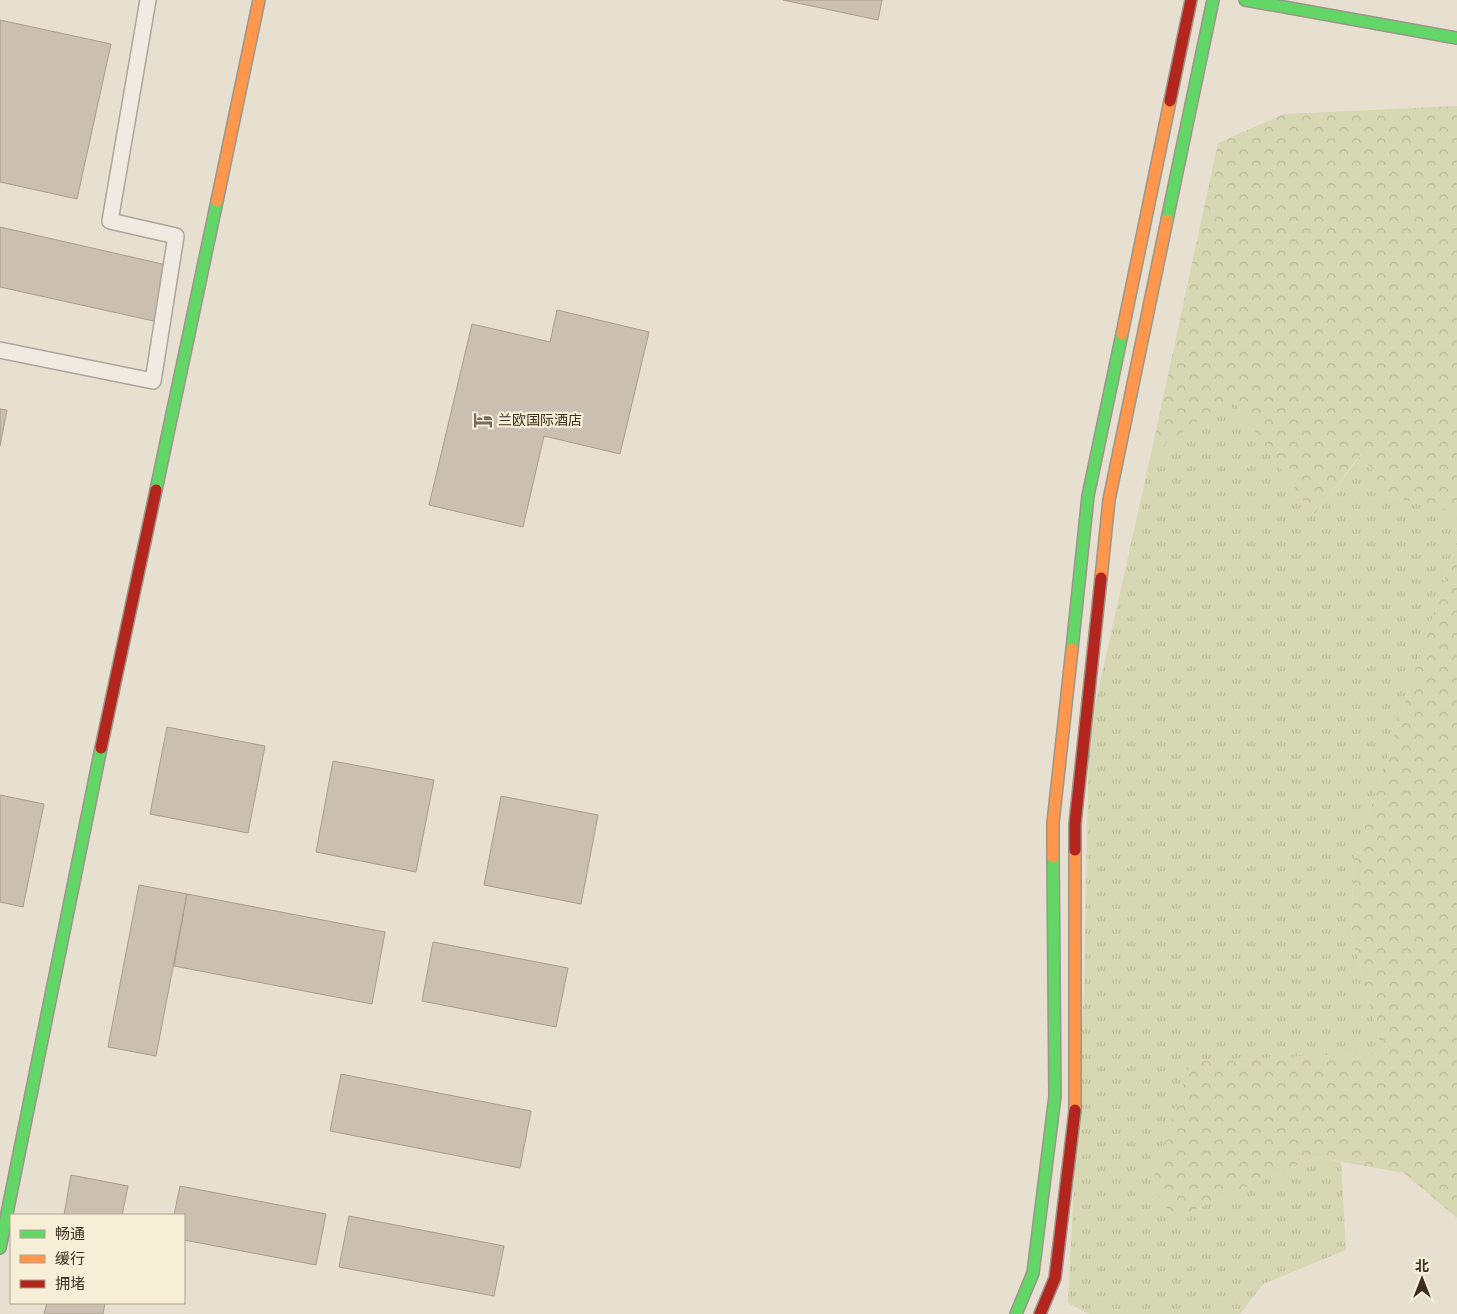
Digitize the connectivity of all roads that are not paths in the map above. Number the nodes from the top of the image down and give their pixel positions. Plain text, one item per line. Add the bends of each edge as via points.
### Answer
1 (148, 0) edge
2 (258, 0) edge
3 (1191, 0) edge
4 (1213, 0) edge
5 (1245, 0) edge
6 (1307, 0) edge
7 (1392, 28) junction
8 (1457, 38) edge
9 (0, 350) edge
10 (0, 1248) edge
11 (1016, 1314) edge
12 (1040, 1314) edge

1 - 9 lane via 110,221 176,236 153,381
2 - 10 main road
3 - 11 main road via 1088,496 1053,823 1055,1096 1033,1273
4 - 12 main road via 1110,500 1075,824 1077,1097 1055,1278
5 - 7 main road
6 - 7 main road
7 - 8 main road

